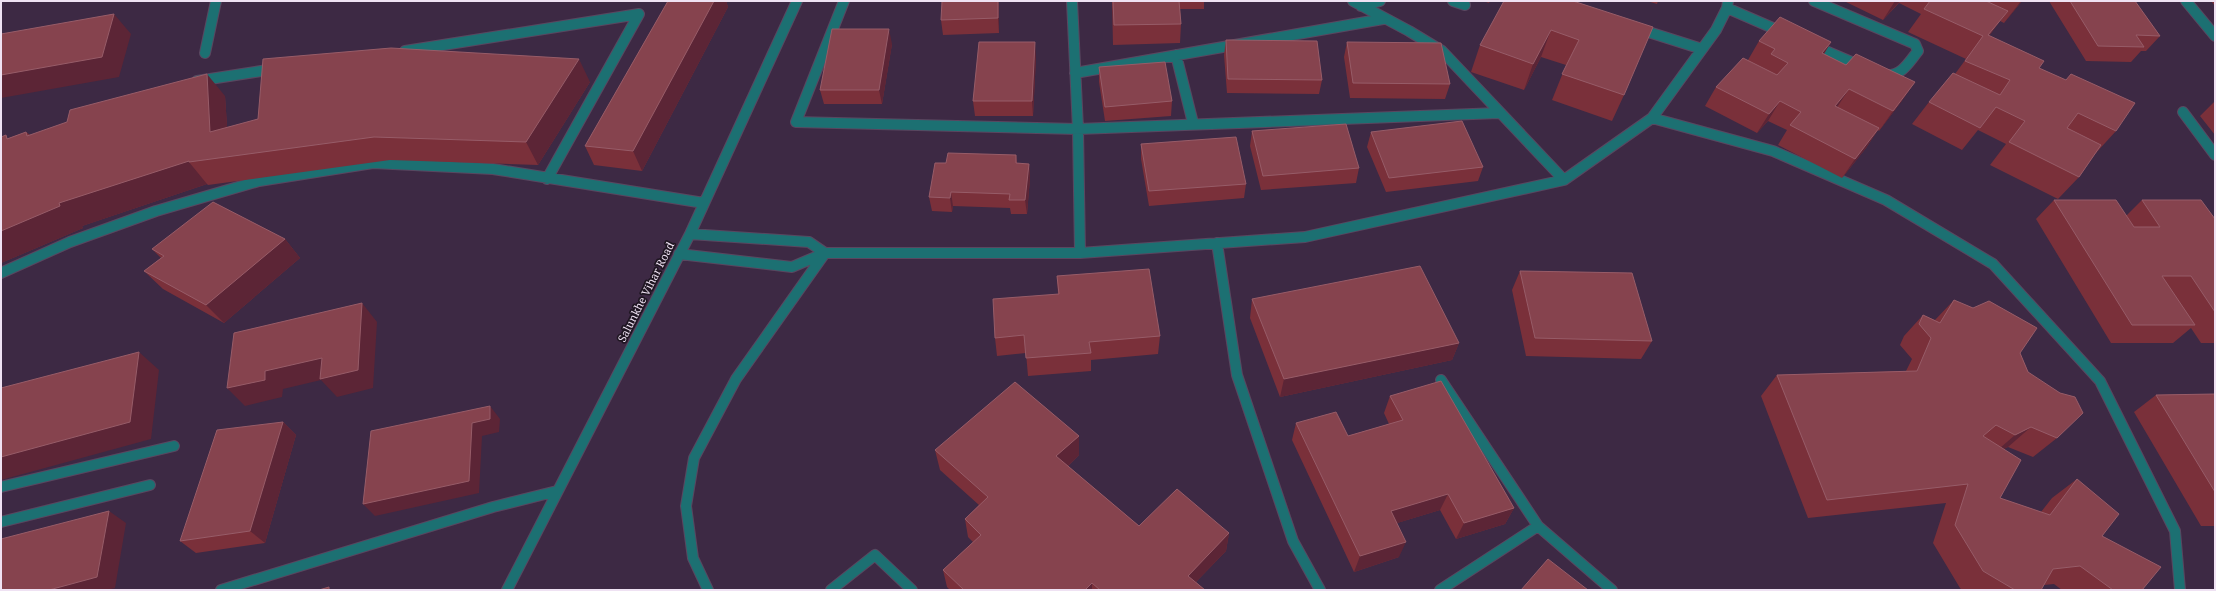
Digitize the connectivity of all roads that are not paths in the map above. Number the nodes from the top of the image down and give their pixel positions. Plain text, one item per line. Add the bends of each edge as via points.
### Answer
1 (216, 1) edge
2 (797, 1) edge
3 (844, 1) edge
4 (1072, 1) edge
5 (1380, 1) edge
6 (1453, 1) edge
7 (1814, 1) edge
8 (2186, 1) edge
9 (1357, 3) edge
10 (1465, 5) dead end
11 (1728, 5) edge
12 (1383, 19) junction
13 (1634, 27) edge
14 (1792, 36) edge
15 (2215, 36) edge
16 (1807, 42) edge
17 (1702, 49) junction
18 (204, 53) dead end
19 (395, 53) edge
20 (1176, 55) junction
21 (287, 67) edge
22 (1075, 72) junction
23 (186, 84) edge
24 (2183, 112) dead end
25 (1499, 113) junction
26 (1652, 118) junction
27 (1193, 123) junction
28 (1078, 129) junction
29 (2215, 155) edge
30 (547, 179) junction
31 (1564, 180) junction
32 (704, 203) junction
33 (690, 234) junction
34 (1218, 243) junction
35 (825, 253) junction
36 (1080, 253) junction
37 (679, 254) junction
38 (1, 272) edge
39 (1441, 380) edge
40 (174, 446) dead end
41 (150, 485) dead end
42 (1, 487) edge
43 (557, 491) junction
44 (1, 522) edge
45 (1538, 526) junction
46 (221, 590) edge
47 (507, 590) edge
48 (708, 590) edge
49 (830, 590) edge
50 (912, 590) edge
51 (1320, 590) edge
52 (1440, 590) edge
53 (1612, 590) edge
54 (2180, 590) edge

1 - 18 street
2 - 32 street, Salunkhe Vihar Road
3 - 28 street via 796,122
4 - 22 street
5 - 9 street
6 - 10 street
7 - 16 street via 1915,44 1918,51 1899,75 1893,77 1875,72
8 - 15 street
9 - 12 street
11 - 14 street
11 - 17 street via 1716,30
12 - 20 street
12 - 25 street via 1421,36 1442,51
13 - 17 street
17 - 26 street
19 - 30 street via 639,14
20 - 22 street
20 - 27 street
21 - 23 street
22 - 28 street
24 - 29 street
25 - 27 street
25 - 31 street
26 - 31 street
26 - 54 street via 1773,151 1886,200 1993,264 2100,381 2174,532
27 - 28 street
28 - 36 street
30 - 32 street
30 - 38 street via 493,170 373,163 259,181 142,216 70,242
31 - 34 street via 1305,237
32 - 33 street, Salunkhe Vihar Road
33 - 35 street via 809,242
33 - 37 street, Salunkhe Vihar Road
34 - 36 street
34 - 51 street via 1237,375 1293,541
35 - 36 street
35 - 37 street via 792,267
35 - 48 street via 736,379 694,458 686,506 693,558
37 - 43 street, Salunkhe Vihar Road
39 - 45 street
40 - 42 street
41 - 44 street
43 - 46 street via 494,507
43 - 47 street, Salunkhe Vihar Road
45 - 52 street
45 - 53 street
49 - 50 street via 875,555

